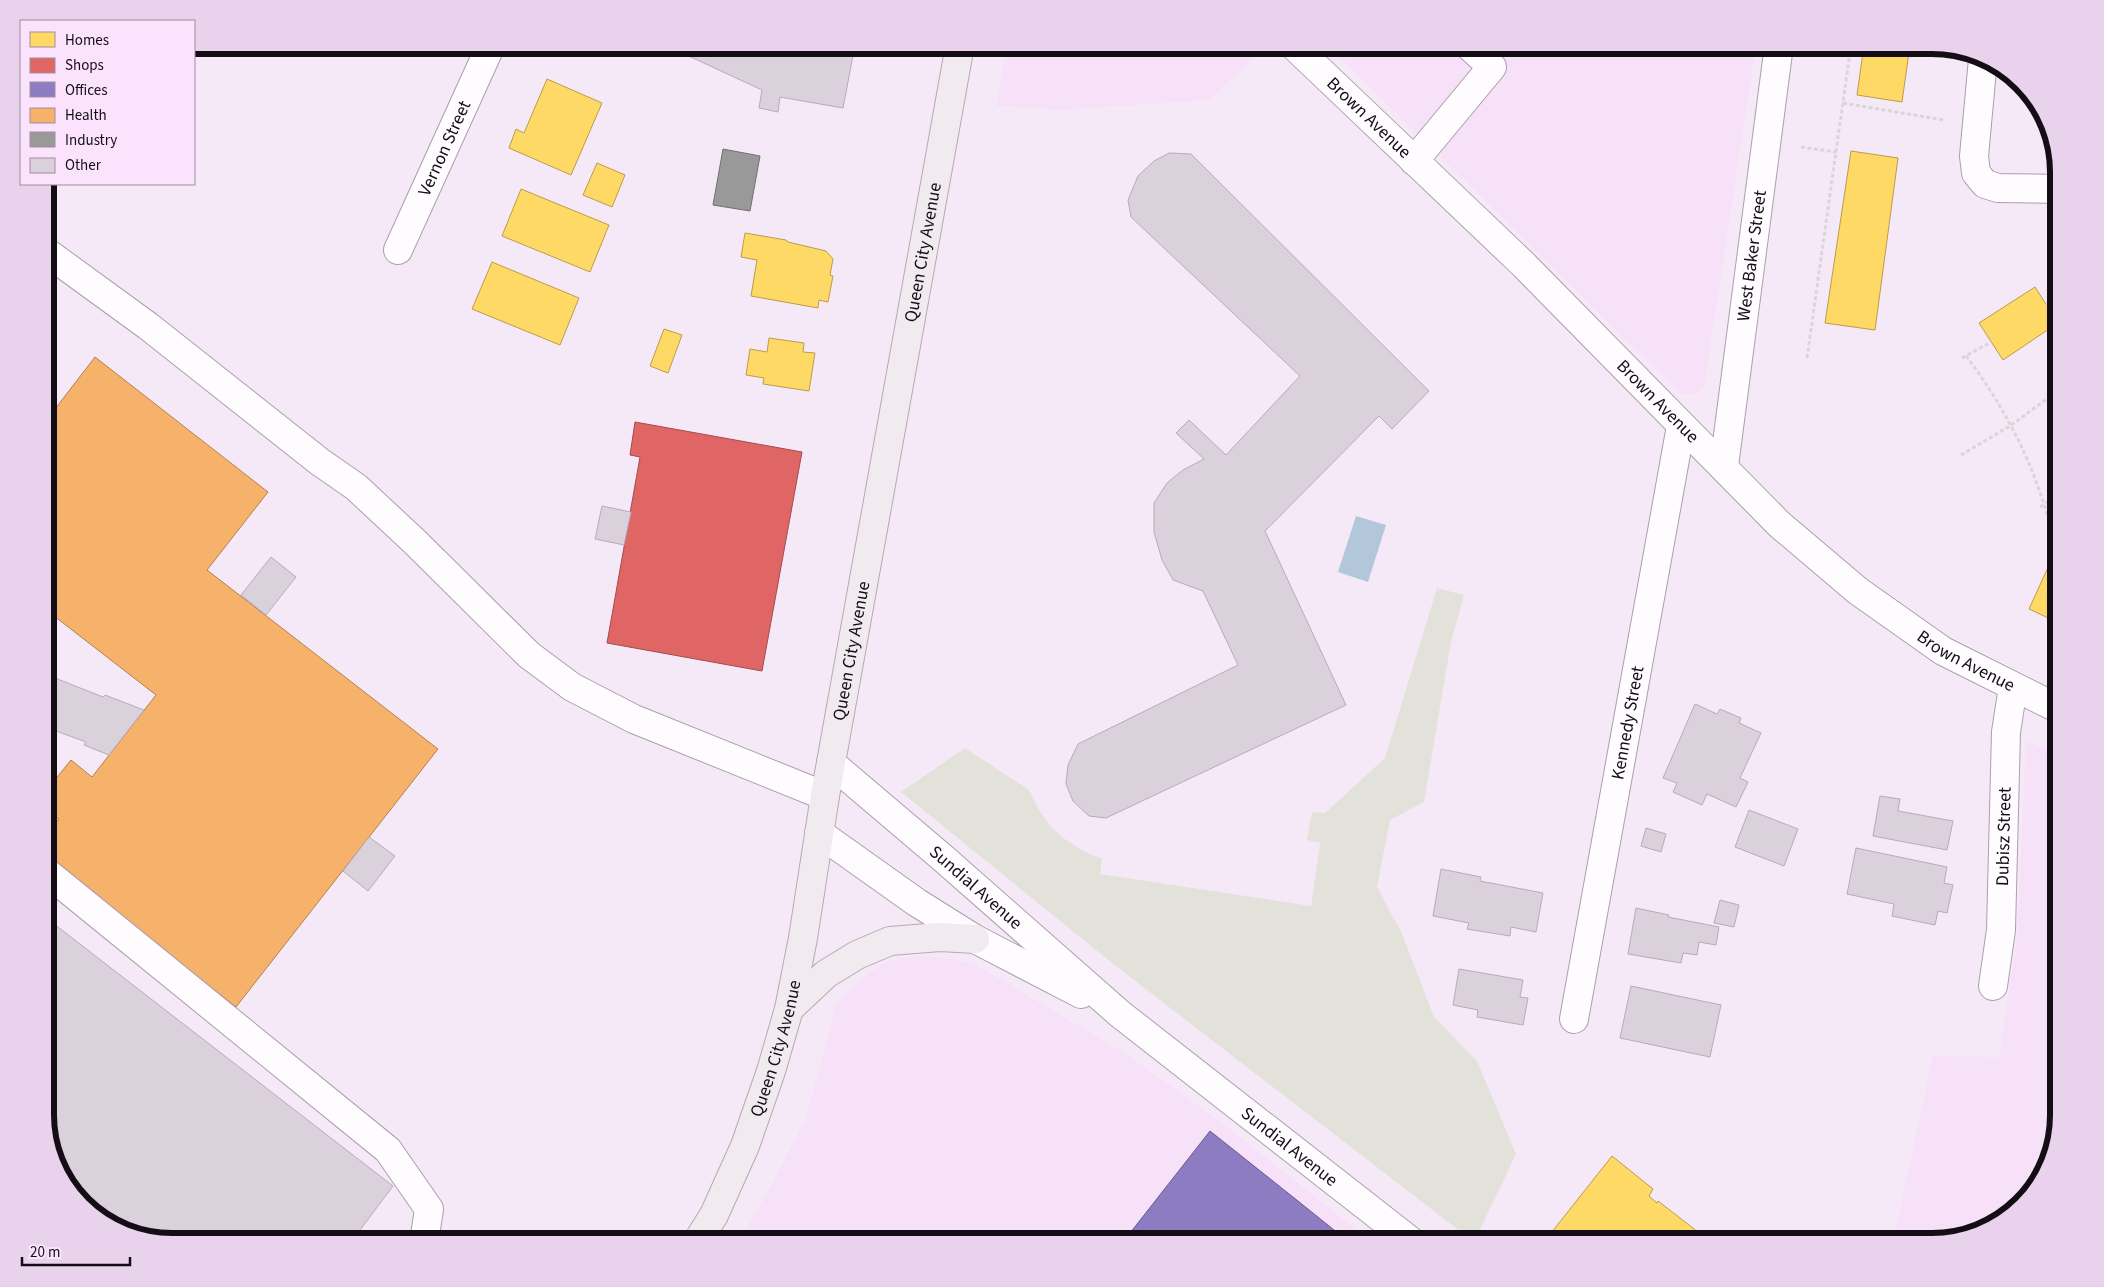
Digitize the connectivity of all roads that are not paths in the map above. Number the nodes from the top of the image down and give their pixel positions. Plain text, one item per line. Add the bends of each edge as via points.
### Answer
1 (487, 54) edge
2 (958, 54) edge
3 (1302, 54) edge
4 (1778, 54) edge
5 (1494, 56) edge
6 (1982, 66) edge
7 (1414, 162) junction
8 (2050, 189) edge
9 (398, 250) dead end
10 (54, 257) edge
11 (1680, 426) junction
12 (1724, 466) junction
13 (2013, 687) junction
14 (2050, 704) edge
15 (831, 763) junction
16 (825, 796) junction
17 (819, 833) junction
18 (54, 878) edge
19 (975, 939) junction
20 (1993, 986) dead end
21 (789, 1009) junction
22 (1120, 1014) junction
23 (1574, 1018) dead end
24 (425, 1233) edge
25 (703, 1233) edge
26 (1400, 1233) edge

1 - 9 street, Vernon Street
2 - 15 main road, Queen City Avenue
3 - 7 street, Brown Avenue
4 - 12 street, West Baker Street
5 - 7 street
6 - 8 street via 1974,156 1976,173 1985,184 1998,188
7 - 11 street, Brown Avenue via 1524,265
10 - 16 street via 356,487 529,655 572,687 634,720
11 - 12 street, Brown Avenue
11 - 23 street, Kennedy Street
12 - 13 street, Brown Avenue via 1779,524 1858,591 1943,651
13 - 14 street, Brown Avenue
13 - 20 street, Dubisz Street via 2006,732 2001,930
15 - 16 main road, Queen City Avenue
15 - 22 street, Sundial Avenue
16 - 17 main road, Queen City Avenue
17 - 19 street, Sundial Avenue via 916,902
17 - 21 main road, Queen City Avenue
18 - 24 street via 388,1150 429,1209
19 - 21 main road via 940,937 890,941 857,955 826,974
19 - 22 street, Sundial Avenue
21 - 25 main road, Queen City Avenue via 772,1071 745,1146
22 - 26 street, Sundial Avenue

